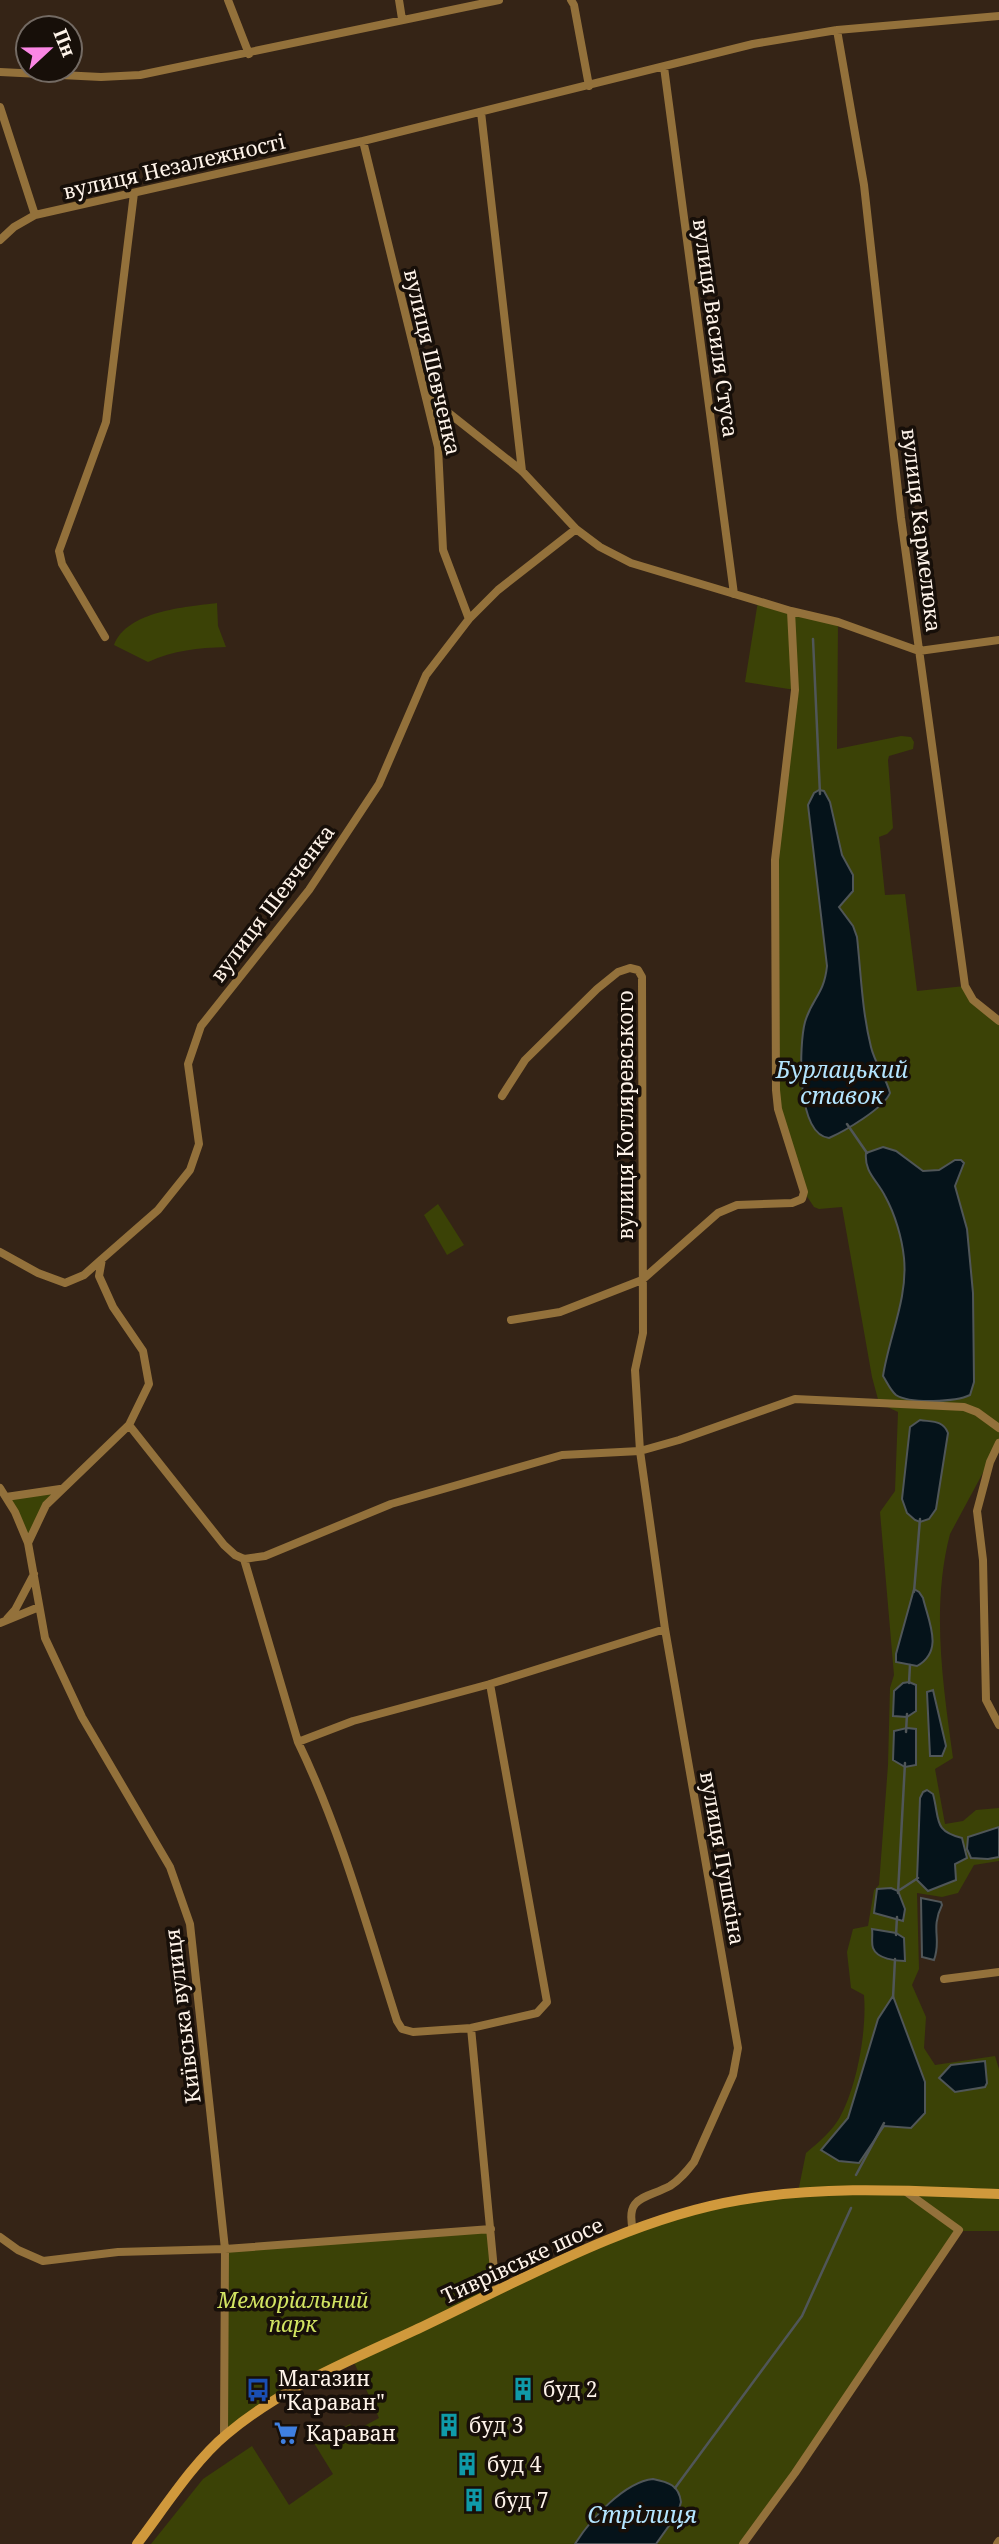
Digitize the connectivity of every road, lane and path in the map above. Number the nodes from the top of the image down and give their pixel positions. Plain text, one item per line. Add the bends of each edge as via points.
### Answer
1 (228, 0) edge
2 (399, 0) edge
3 (499, 0) edge
4 (571, 0) edge
5 (999, 16) edge
6 (402, 19) junction
7 (837, 30) junction
8 (249, 54) junction
9 (664, 67) junction
10 (0, 72) edge
11 (589, 86) junction
12 (0, 107) edge
13 (481, 112) junction
14 (0, 135) edge
15 (10, 140) junction
16 (363, 141) junction
17 (134, 192) junction
18 (35, 215) junction
19 (0, 240) edge
20 (426, 395) junction
21 (522, 471) junction
22 (576, 529) junction
23 (734, 594) junction
24 (791, 611) junction
25 (469, 619) junction
26 (105, 637) dead end
27 (999, 640) edge
28 (919, 651) junction
29 (999, 1021) edge
30 (502, 1096) dead end
31 (0, 1252) edge
32 (102, 1259) junction
33 (642, 1280) junction
34 (512, 1320) dead end
35 (129, 1425) junction
36 (999, 1428) edge
37 (999, 1443) edge
38 (640, 1451) junction
39 (0, 1488) edge
40 (60, 1489) junction
41 (6, 1497) junction
42 (27, 1543) junction
43 (244, 1559) junction
44 (34, 1573) junction
45 (39, 1607) junction
46 (3, 1621) edge
47 (665, 1629) junction
48 (490, 1684) junction
49 (999, 1725) edge
50 (298, 1742) junction
51 (999, 1972) edge
52 (944, 1979) dead end
53 (471, 2028) junction
54 (905, 2191) junction
55 (999, 2194) edge
56 (491, 2229) junction
57 (633, 2230) junction
58 (0, 2237) edge
59 (225, 2249) junction
60 (496, 2291) junction
61 (224, 2436) junction
62 (136, 2544) edge
63 (743, 2544) edge

1 - 8 street
2 - 6 street
3 - 6 street
4 - 11 street
5 - 7 street, вулиця Незалежності
6 - 8 street
7 - 9 street, вулиця Незалежності via 754,44
7 - 28 street, вулиця Кармелюка via 864,185
8 - 10 street via 140,75
9 - 11 street, вулиця Незалежності
9 - 23 street, вулиця Василя Стуса
11 - 13 street, вулиця Незалежності
12 - 15 street
13 - 16 street, вулиця Незалежності
13 - 21 street
14 - 15 street
15 - 18 street
16 - 17 street, вулиця Незалежності
16 - 20 street, вулиця Шевченка
17 - 18 street, вулиця Незалежності
17 - 26 street via 106,422 59,551
18 - 19 street, вулиця Незалежності
20 - 21 street
20 - 25 street, вулиця Шевченка via 438,447 443,550
21 - 22 street
22 - 23 street via 631,564
22 - 25 street via 498,590
23 - 24 street
24 - 28 street via 838,622
24 - 33 street via 795,690 775,860 776,1090 804,1192 802,1199 792,1203 737,1205 718,1213
25 - 32 street, вулиця Шевченка via 426,675 379,784 316,880 201,1026 188,1064 199,1144 191,1170 158,1210
27 - 28 street
28 - 29 street, вулиця Кармелюка via 965,986 973,1000
30 - 33 street, вулиця Котляревського via 525,1060 597,989 618,972 638,970 642,977
31 - 32 street, вулиця Шевченка via 65,1283 84,1275
32 - 35 street via 99,1276 142,1351 149,1384
33 - 34 street via 559,1312
33 - 38 street, вулиця Котляревського via 643,1333 635,1370
35 - 40 street
35 - 43 street via 224,1545
36 - 38 street via 964,1407 795,1399
37 - 49 street via 977,1511 983,1560 986,1700
38 - 43 street via 562,1455 391,1504 265,1556
38 - 47 street, вулиця Пушкіна
39 - 41 street, Київська вулиця
40 - 41 street
40 - 42 street via 41,1513
41 - 42 street, Київська вулиця
42 - 44 street, Київська вулиця
43 - 50 street
44 - 45 street, Київська вулиця
44 - 46 street via 15,1610
45 - 46 street
45 - 59 street, Київська вулиця via 45,1638 82,1717 170,1867 190,1924
47 - 48 street
47 - 57 street, вулиця Пушкіна via 738,2049 733,2075 694,2162 672,2185 634,2204
48 - 50 street via 353,1721
48 - 53 street via 547,2003 537,2013
50 - 53 street via 354,1884 397,2021 402,2029 413,2032
51 - 52 street
53 - 56 street
54 - 55 main road, Тиврівське шосе
54 - 57 main road, Тиврівське шосе via 833,2190 765,2196
54 - 63 street via 959,2230
56 - 59 street
56 - 60 street
57 - 60 main road, Тиврівське шосе
58 - 59 street via 43,2261 118,2252
59 - 61 street, Київська вулиця
60 - 61 main road, Тиврівське шосе via 304,2383
61 - 62 main road, Тиврівське шосе

